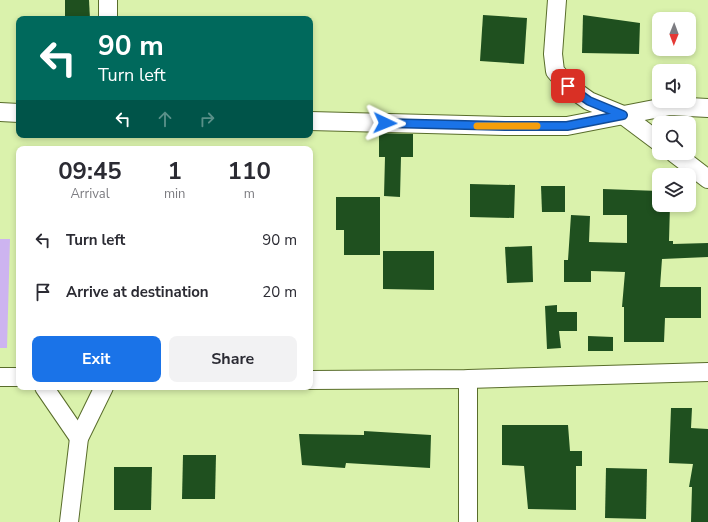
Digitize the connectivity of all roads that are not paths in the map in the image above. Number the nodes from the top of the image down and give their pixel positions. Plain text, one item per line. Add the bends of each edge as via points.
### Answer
1 (108, 0) edge
2 (557, 0) edge
3 (108, 16) edge
4 (708, 108) edge
5 (0, 112) edge
6 (16, 113) edge
7 (623, 115) junction
8 (313, 121) edge
9 (652, 137) edge
10 (683, 160) edge
11 (708, 179) edge
12 (708, 372) edge
13 (0, 377) edge
14 (16, 377) edge
15 (468, 379) junction
16 (313, 380) edge
17 (46, 390) edge
18 (103, 390) edge
19 (79, 438) junction
20 (69, 522) edge
21 (468, 522) edge

1 - 3 street
2 - 7 street via 553,54 555,71 568,86 589,101
4 - 7 street via 670,106
5 - 6 street
7 - 8 street via 567,126
7 - 9 street
10 - 11 street
12 - 15 street
13 - 14 street
15 - 16 street
15 - 21 street
17 - 19 street
18 - 19 street
19 - 20 street

